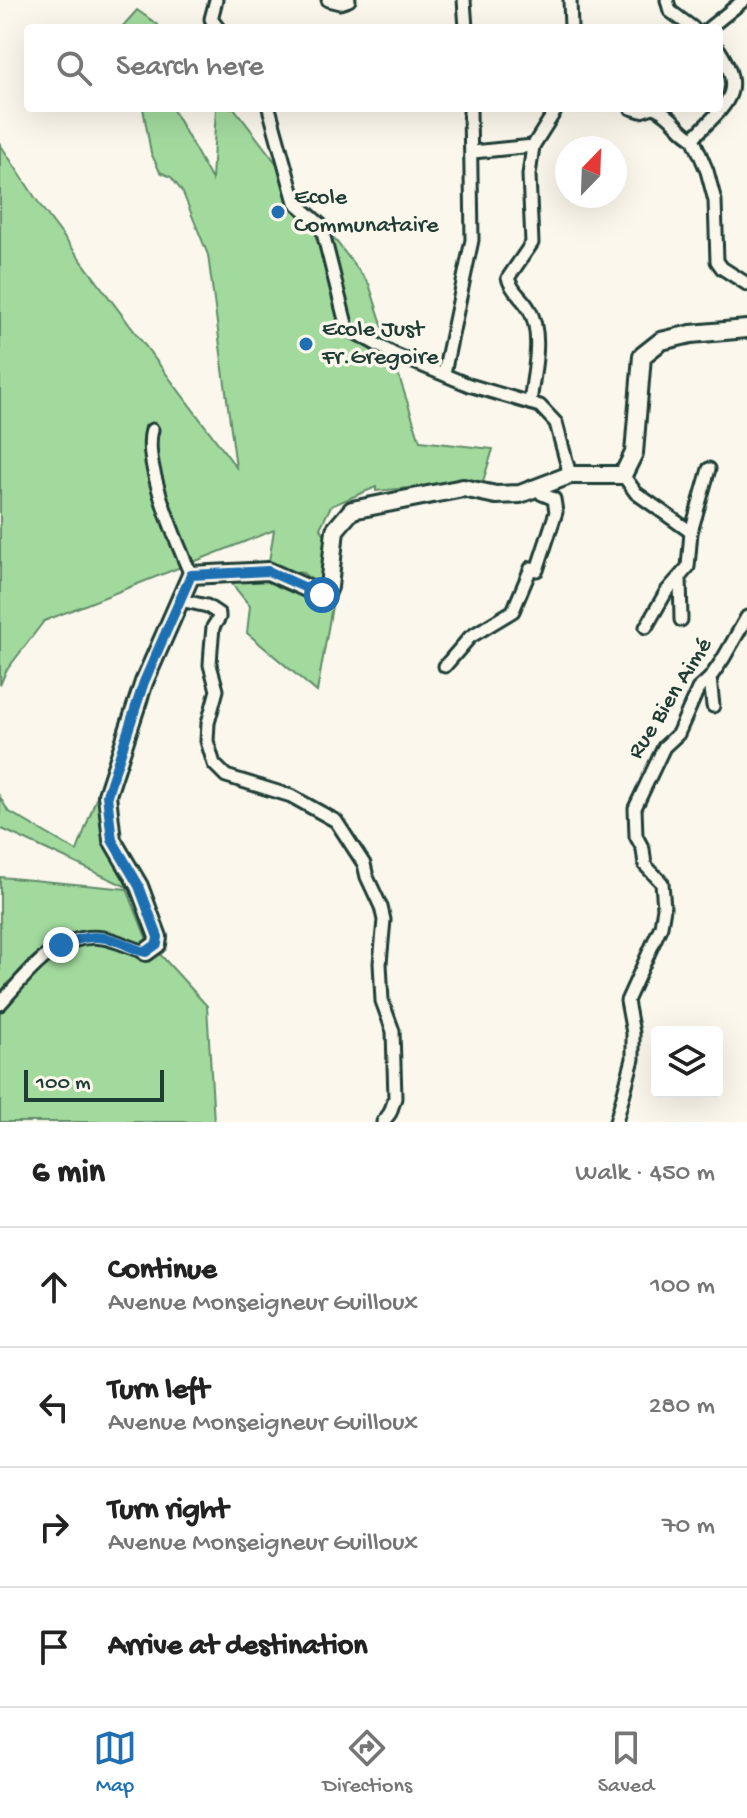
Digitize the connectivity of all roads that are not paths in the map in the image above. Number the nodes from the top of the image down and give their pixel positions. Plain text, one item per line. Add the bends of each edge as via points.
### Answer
1 (216, 0) edge
2 (328, 0) edge
3 (349, 0) edge
4 (464, 0) edge
5 (570, 0) edge
6 (667, 0) edge
7 (744, 0) edge
8 (215, 24) edge
9 (466, 24) edge
10 (571, 24) edge
11 (688, 24) edge
12 (714, 24) edge
13 (723, 55) edge
14 (723, 107) edge
15 (270, 112) edge
16 (470, 112) edge
17 (554, 112) edge
18 (664, 112) edge
19 (718, 112) edge
20 (693, 138) junction
21 (533, 146) junction
22 (473, 152) junction
23 (747, 284) edge
24 (747, 329) edge
25 (444, 373) junction
26 (530, 403) junction
27 (152, 430) dead end
28 (709, 469) dead end
29 (570, 475) junction
30 (623, 475) junction
31 (542, 485) junction
32 (691, 532) junction
33 (191, 575) junction
34 (680, 577) junction
35 (180, 600) junction
36 (747, 617) edge
37 (681, 620) dead end
38 (646, 627) dead end
39 (445, 666) dead end
40 (710, 678) junction
41 (713, 706) dead end
42 (146, 952) joint
43 (0, 1004) edge
44 (383, 1122) edge
45 (616, 1122) edge

1 - 8 street via 211,19
2 - 3 street
4 - 9 street
5 - 10 street
6 - 11 street via 670,11
7 - 12 street
13 - 14 street via 738,79 736,94
15 - 25 street via 295,202 321,225 347,328
16 - 22 street
17 - 21 street
18 - 20 street
19 - 20 street
20 - 23 street via 715,201 717,261
21 - 22 street
21 - 26 street via 532,243 508,278 530,310 537,339
22 - 25 street via 472,240
24 - 30 street via 661,341 642,356 634,453
25 - 26 street
26 - 29 street via 556,423
27 - 33 street via 149,440 160,497
28 - 32 street
29 - 30 street
29 - 31 street
30 - 32 street via 636,493
31 - 33 street via 520,494 496,495 463,488 352,510 335,530 329,587 322,595 268,571
31 - 39 street via 542,494 554,499 556,512 537,570 531,568 513,611 470,637
32 - 34 street via 688,567
33 - 35 street
34 - 37 street
34 - 38 street
35 - 42 street via 144,682 107,795 112,840 139,886 158,937
35 - 44 street via 219,614 210,665 217,690 207,741 214,764 226,776 291,796 336,821 364,864 381,907 382,1001 393,1031 395,1098
36 - 40 street, Rue Bien Aimé
40 - 41 street
40 - 45 street, Rue Bien Aimé via 698,689 678,734 664,747 635,808 636,836 645,865 662,883 664,908 627,1001 633,1059
42 - 43 street via 115,940 83,937 61,945

